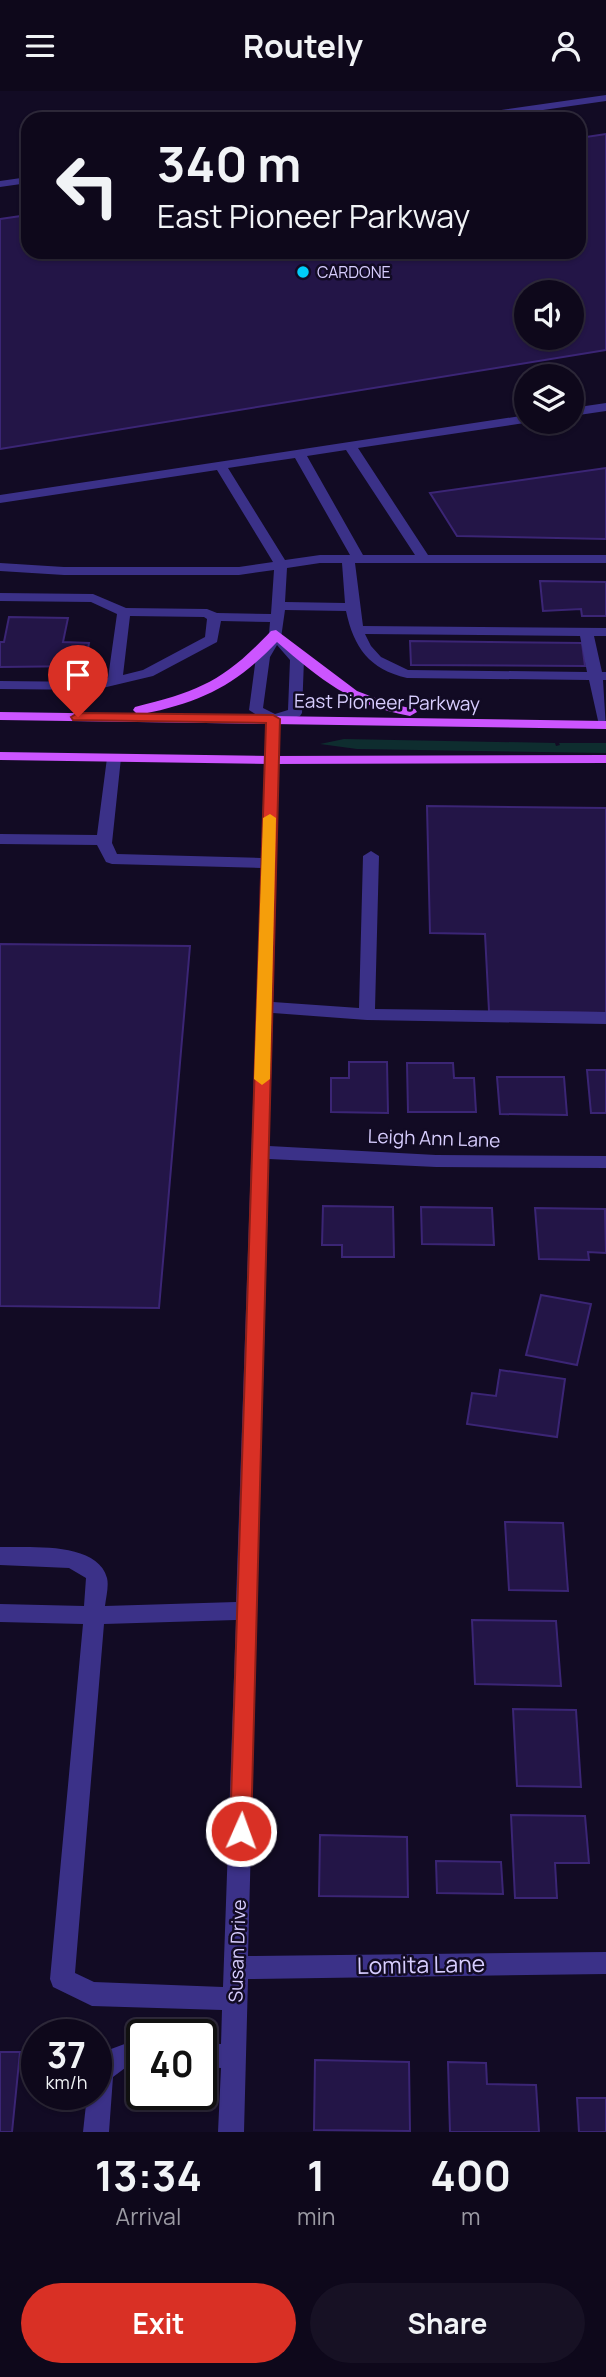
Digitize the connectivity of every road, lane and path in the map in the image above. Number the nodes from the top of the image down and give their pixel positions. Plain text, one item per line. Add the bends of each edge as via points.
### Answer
1 (606, 98) edge
2 (508, 112) edge
3 (21, 181) edge
4 (0, 184) edge
5 (606, 407) edge
6 (584, 410) edge
7 (514, 421) edge
8 (350, 446) junction
9 (299, 454) junction
10 (220, 465) junction
11 (0, 499) edge
12 (354, 559) junction
13 (606, 559) edge
14 (425, 560) junction
15 (281, 565) junction
16 (0, 567) edge
17 (0, 597) edge
18 (352, 607) junction
19 (124, 611) junction
20 (278, 612) junction
21 (214, 617) junction
22 (357, 630) junction
23 (586, 632) junction
24 (606, 632) edge
25 (276, 635) junction
26 (600, 675) edge
27 (115, 681) junction
28 (0, 685) edge
29 (0, 716) edge
30 (104, 717) junction
31 (273, 719) junction
32 (507, 723) junction
33 (606, 725) edge
34 (0, 756) edge
35 (114, 758) junction
36 (606, 759) edge
37 (271, 760) junction
38 (0, 839) edge
39 (105, 840) junction
40 (371, 856) dead end
41 (268, 863) junction
42 (264, 1007) junction
43 (367, 1014) junction
44 (606, 1018) edge
45 (260, 1152) junction
46 (606, 1162) edge
47 (0, 1556) edge
48 (247, 1611) junction
49 (0, 1613) edge
50 (94, 1615) junction
51 (606, 1963) edge
52 (237, 1968) junction
53 (236, 1999) junction
54 (126, 2056) edge
55 (217, 2056) edge
56 (233, 2056) junction
57 (96, 2132) edge
58 (230, 2132) edge

1 - 2 street
3 - 4 street
5 - 6 street
7 - 8 street
8 - 9 street
8 - 14 street
9 - 10 street
9 - 12 street
10 - 11 street
10 - 15 street
12 - 14 street
12 - 15 street
12 - 18 street
13 - 14 street
15 - 16 street via 239,572
15 - 20 street
17 - 19 street via 93,598
18 - 20 street
18 - 22 street
19 - 21 street
19 - 27 street
20 - 21 street
20 - 25 street
21 - 27 street via 212,639 148,673
22 - 23 street
22 - 26 street via 370,656 384,667 407,674
23 - 24 street
23 - 26 street
25 - 30 main road via 249,664 213,690 165,706
25 - 31 street via 263,657 256,710
25 - 31 street via 297,659 295,713
25 - 32 main road via 332,684 380,708
26 - 33 street
27 - 28 street via 94,686
29 - 30 main road, East Pioneer Parkway
30 - 31 main road, East Pioneer Parkway
31 - 32 main road, East Pioneer Parkway
31 - 37 street, Susan Drive
32 - 33 main road, East Pioneer Parkway
34 - 35 main road
35 - 37 main road
35 - 39 street
36 - 37 main road
37 - 41 street, Susan Drive
38 - 39 street
39 - 41 street via 112,859
40 - 43 street
41 - 42 street, Susan Drive
42 - 43 street
42 - 45 street, Susan Drive
43 - 44 street
45 - 46 street, Leigh Ann Lane via 436,1161
45 - 48 street, Susan Drive
47 - 50 street via 76,1559 90,1566 96,1578
48 - 50 street
48 - 52 street, Susan Drive
49 - 50 street
50 - 53 street via 62,1979 92,1994
51 - 52 street, Lomita Lane
52 - 53 street, Susan Drive
53 - 56 street, Susan Drive
54 - 57 street via 112,2060 101,2071
55 - 56 street
56 - 58 street, Susan Drive

